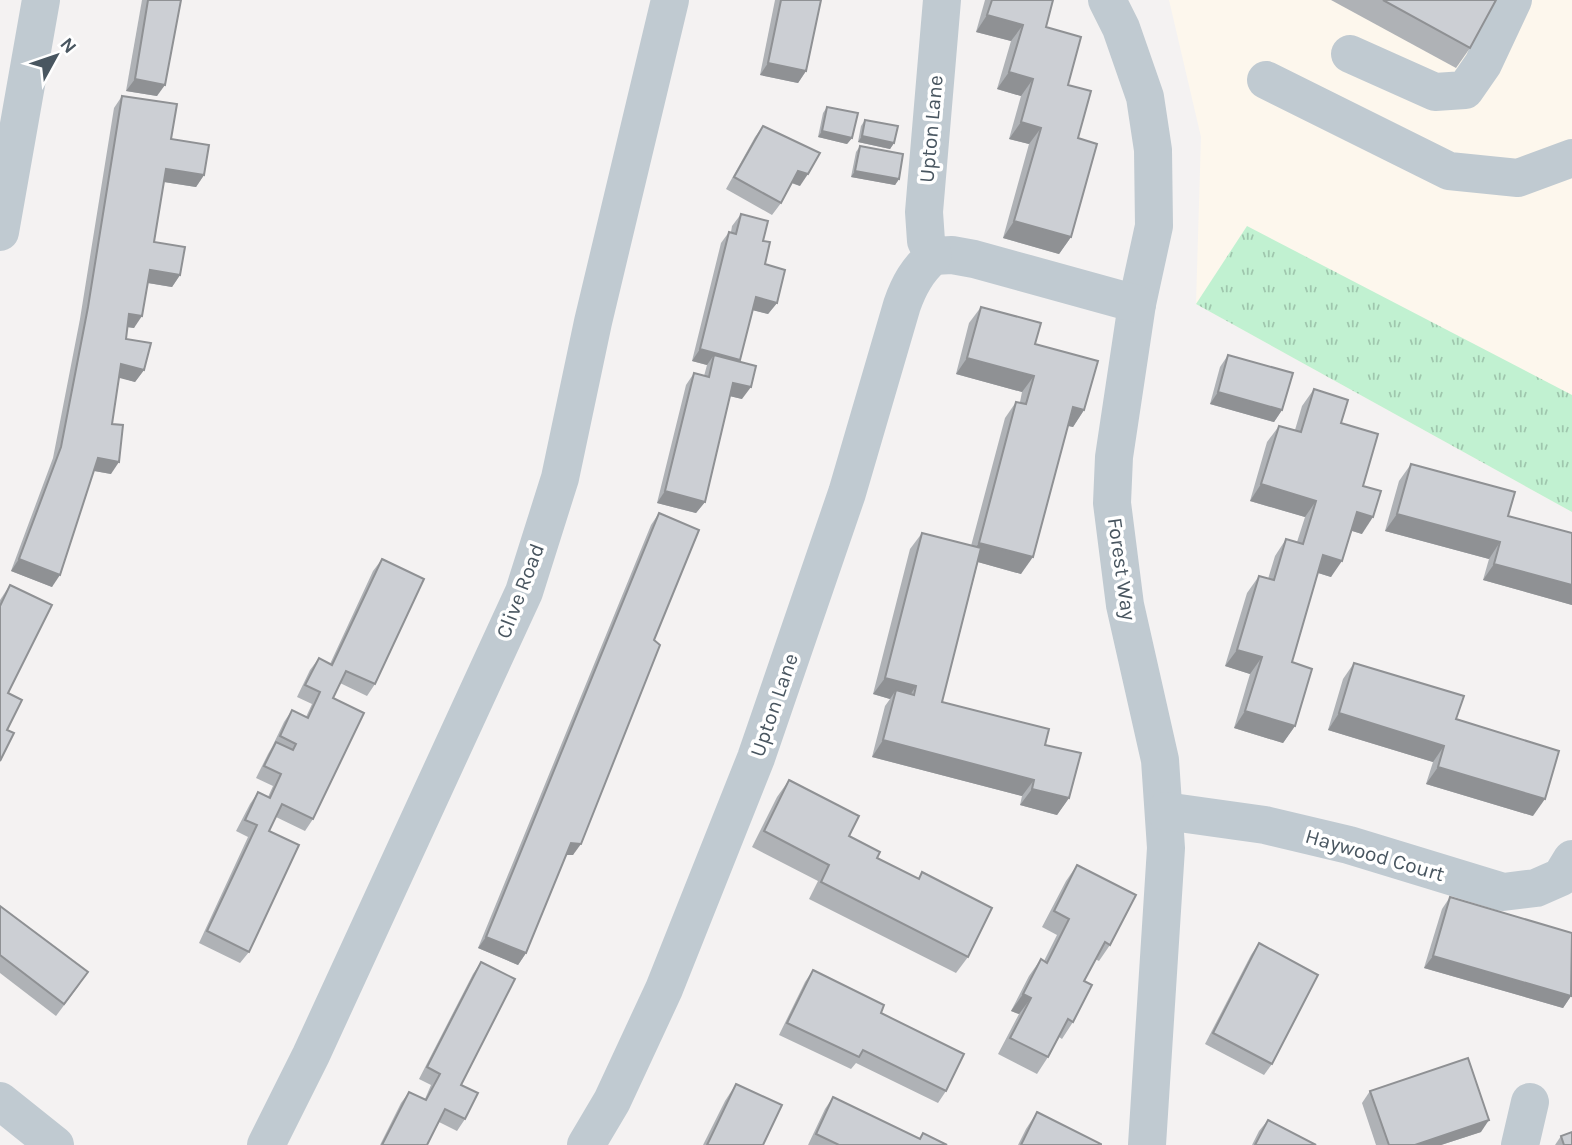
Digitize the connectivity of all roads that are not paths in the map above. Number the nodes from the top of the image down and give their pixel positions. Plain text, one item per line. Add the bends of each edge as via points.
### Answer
1 (41, 0) edge
2 (670, 0) edge
3 (943, 0) edge
4 (1107, 0) edge
5 (1513, 0) edge
6 (1350, 54) dead end
7 (1266, 79) dead end
8 (1572, 158) edge
9 (0, 232) edge
10 (933, 256) junction
11 (1137, 304) junction
12 (1165, 811) junction
13 (1572, 859) edge
14 (0, 1101) edge
15 (1530, 1102) dead end
16 (55, 1145) edge
17 (267, 1145) edge
18 (586, 1145) edge
19 (1147, 1145) edge
20 (1520, 1145) edge

1 - 9 street
2 - 17 street, Clive Road via 560,478 524,592
3 - 10 street, Upton Lane via 924,212 926,241
4 - 11 street, Forest Way via 1145,97 1153,149 1154,226
5 - 6 street via 1465,90 1435,92
7 - 8 street via 1449,172 1518,178
10 - 11 street via 974,259
10 - 18 street, Upton Lane via 910,283 847,494 756,758 664,989 612,1101
11 - 12 street, Forest Way via 1114,457 1112,503 1125,605 1160,760
12 - 13 street, Haywood Court via 1265,825 1349,845 1503,892 1536,888 1561,877
12 - 19 street, Forest Way
14 - 16 street
15 - 20 street

